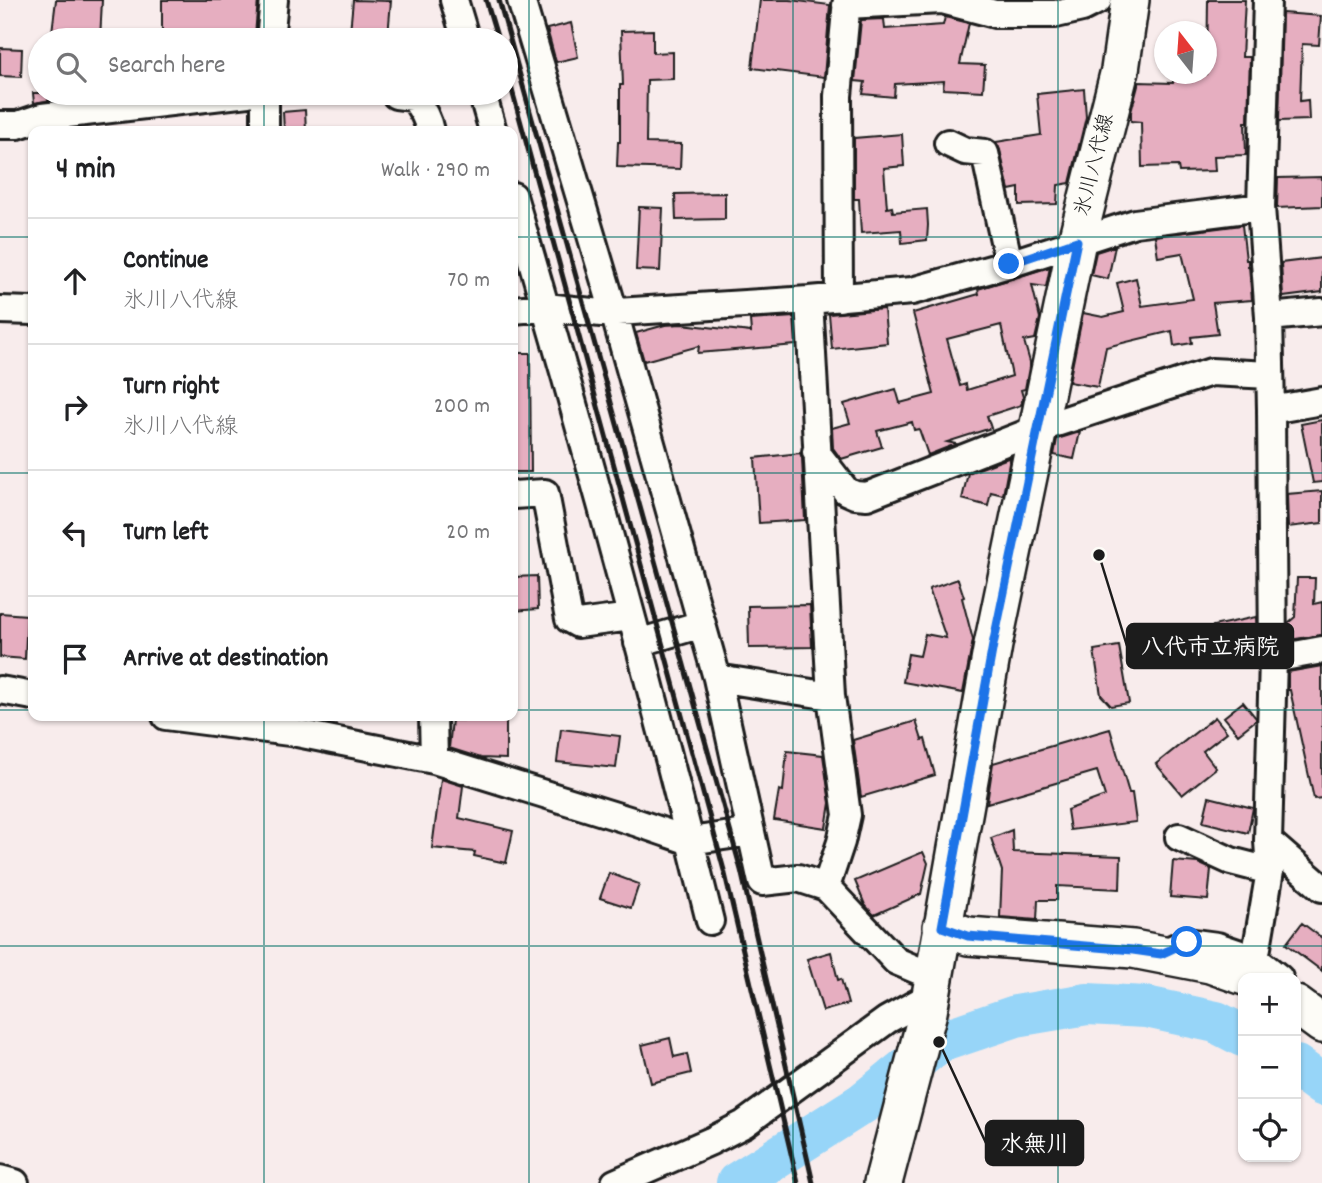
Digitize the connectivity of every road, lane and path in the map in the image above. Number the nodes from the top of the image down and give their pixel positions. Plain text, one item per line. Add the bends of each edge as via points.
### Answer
1 (274, 0) edge
2 (454, 0) edge
3 (521, 0) edge
4 (1098, 0) edge
5 (1130, 0) edge
6 (1267, 0) edge
7 (847, 2) edge
8 (271, 28) edge
9 (462, 28) edge
10 (145, 105) edge
11 (265, 105) edge
12 (419, 105) edge
13 (485, 105) edge
14 (0, 125) edge
15 (265, 126) edge
16 (429, 126) edge
17 (492, 126) edge
18 (948, 143) dead end
19 (1261, 206) junction
20 (518, 213) edge
21 (1077, 241) junction
22 (1009, 264) junction
23 (839, 298) junction
24 (808, 300) junction
25 (545, 307) junction
26 (0, 310) edge
27 (518, 310) edge
28 (28, 311) edge
29 (614, 312) junction
30 (1322, 312) edge
31 (1269, 317) junction
32 (1270, 375) junction
33 (1322, 401) edge
34 (1271, 410) junction
35 (1038, 429) junction
36 (816, 452) junction
37 (518, 495) edge
38 (632, 617) junction
39 (702, 624) junction
40 (638, 643) junction
41 (1322, 650) edge
42 (1273, 659) junction
43 (717, 678) junction
44 (0, 691) edge
45 (28, 695) edge
46 (831, 696) junction
47 (239, 721) edge
48 (433, 721) edge
49 (298, 724) edge
50 (434, 760) junction
51 (751, 832) junction
52 (1179, 837) dead end
53 (690, 841) junction
54 (1268, 841) junction
55 (1270, 871) junction
56 (826, 887) junction
57 (1322, 888) edge
58 (710, 921) dead end
59 (942, 927) junction
60 (1252, 969) edge
61 (930, 995) junction
62 (1301, 997) edge
63 (1301, 1008) edge
64 (1322, 1022) edge
65 (0, 1179) edge
66 (15, 1183) edge
67 (615, 1183) edge
68 (883, 1183) edge

1 - 8 street
2 - 9 street
3 - 29 street
4 - 7 street via 1056,14 995,14 942,0
5 - 21 main road, 氷川八代線 via 1120,70
6 - 19 street
7 - 23 street via 838,96
10 - 14 street
11 - 15 street
12 - 16 street
13 - 17 street
18 - 22 street via 985,153
19 - 21 street via 1135,223
19 - 31 street
20 - 25 street
21 - 22 street
21 - 35 main road, 氷川八代線
22 - 23 street via 912,291
23 - 24 street
24 - 29 street
24 - 36 street
25 - 27 street
25 - 29 street
25 - 38 street
26 - 28 street
29 - 39 street
30 - 31 street
31 - 32 street
32 - 34 street
32 - 35 street via 1211,372
33 - 34 street
34 - 42 street
35 - 36 street via 867,496 846,491
35 - 59 main road, 氷川八代線
36 - 46 street
37 - 38 street via 545,493 569,619 578,624
38 - 40 street
39 - 40 street
39 - 43 street
40 - 53 street
41 - 42 street
42 - 54 street
43 - 46 street
43 - 51 street
44 - 45 street
46 - 56 street via 847,815
47 - 49 street
48 - 50 street
49 - 50 street
50 - 53 street
51 - 53 street
51 - 56 street via 762,881 798,878
52 - 55 street via 1231,861
53 - 58 street
54 - 55 street
54 - 57 street
55 - 60 street
56 - 61 street
59 - 60 main road via 968,936 1133,950
59 - 61 main road, 氷川八代線
61 - 67 street via 887,1020 744,1124
61 - 68 main road, 氷川八代線
62 - 64 street
63 - 64 main road
65 - 66 street

